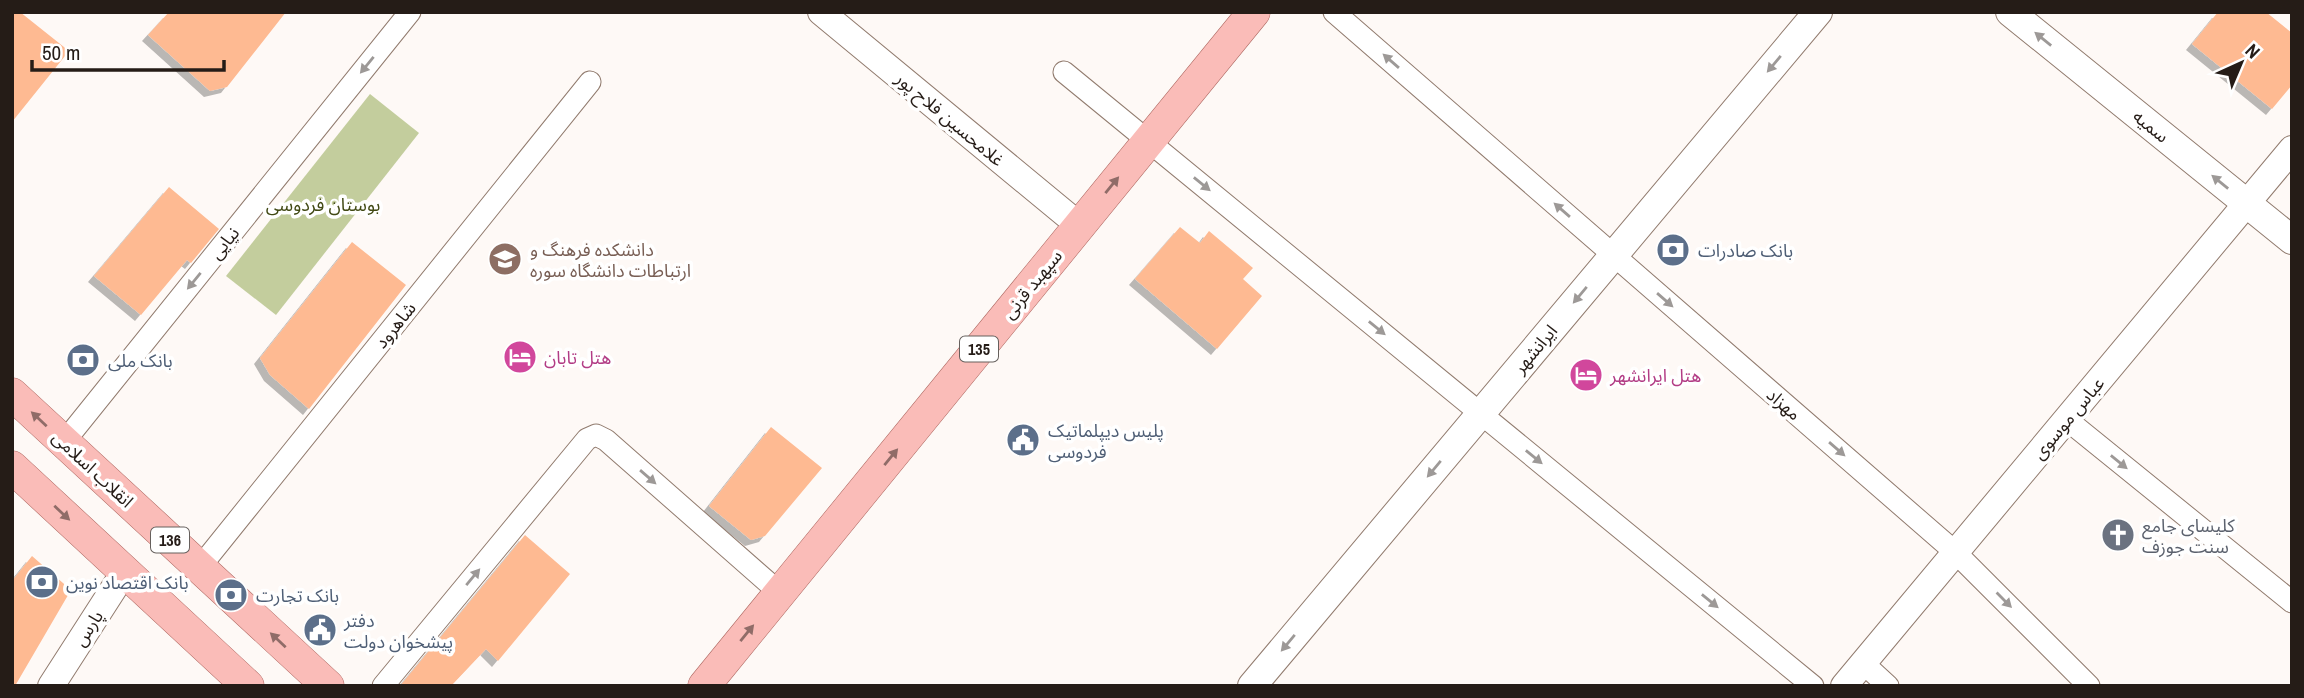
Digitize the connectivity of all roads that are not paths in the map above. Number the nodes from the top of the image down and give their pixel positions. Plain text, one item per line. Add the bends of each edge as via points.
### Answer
1 (410, 12) edge
2 (821, 12) edge
3 (1254, 12) edge
4 (1334, 12) edge
5 (1818, 12) edge
6 (2010, 12) edge
7 (1064, 72) dead end
8 (590, 82) dead end
9 (1149, 140) junction
10 (2292, 149) edge
11 (2246, 204) junction
12 (1080, 226) junction
13 (2292, 240) edge
14 (1614, 255) junction
15 (12, 394) edge
16 (1481, 413) junction
17 (2066, 419) junction
18 (64, 442) junction
19 (12, 467) edge
20 (1955, 552) junction
21 (200, 567) junction
22 (125, 571) junction
23 (780, 593) junction
24 (2292, 602) edge
25 (1863, 663) junction
26 (51, 686) edge
27 (248, 686) edge
28 (328, 686) edge
29 (383, 686) edge
30 (704, 686) edge
31 (1252, 686) edge
32 (1813, 686) edge
33 (1844, 686) edge
34 (1888, 686) edge
35 (2089, 686) edge

1 -> 18 street, نیایی
2 - 12 street, غلامحسین فلاح‌ پور
3 - 9 main road, سپهبد قرنی / 135
14 -> 4 street, مهزاد
5 -> 14 main road, ایرانشهر
11 -> 6 main road, سمیه
7 - 9 street
8 - 21 street, شاهرود
12 -> 9 main road, سپهبد قرنی / 135
9 -> 16 street
10 - 11 street, عباس موسوی
11 - 13 main road, سمیه
11 - 17 street, عباس موسوی
23 -> 12 main road, سپهبد قرنی / 135
14 -> 16 main road, ایرانشهر
14 -> 20 street, مهزاد
18 -> 15 main road, انقلاب اسلامی / 136
16 -> 31 main road, ایرانشهر
16 -> 32 street
17 - 20 street, عباس موسوی
17 -> 24 street
18 - 21 main road, انقلاب اسلامی / 136
19 -> 22 main road
20 - 25 street, عباس موسوی
20 -> 35 street, مهزاد
28 -> 21 main road, انقلاب اسلامی / 136
22 - 26 street, پارس
22 - 27 main road
29 -> 23 street via 587,439 596,435
30 -> 23 main road, سپهبد قرنی / 135
25 - 33 street, عباس موسوی
25 - 34 street

